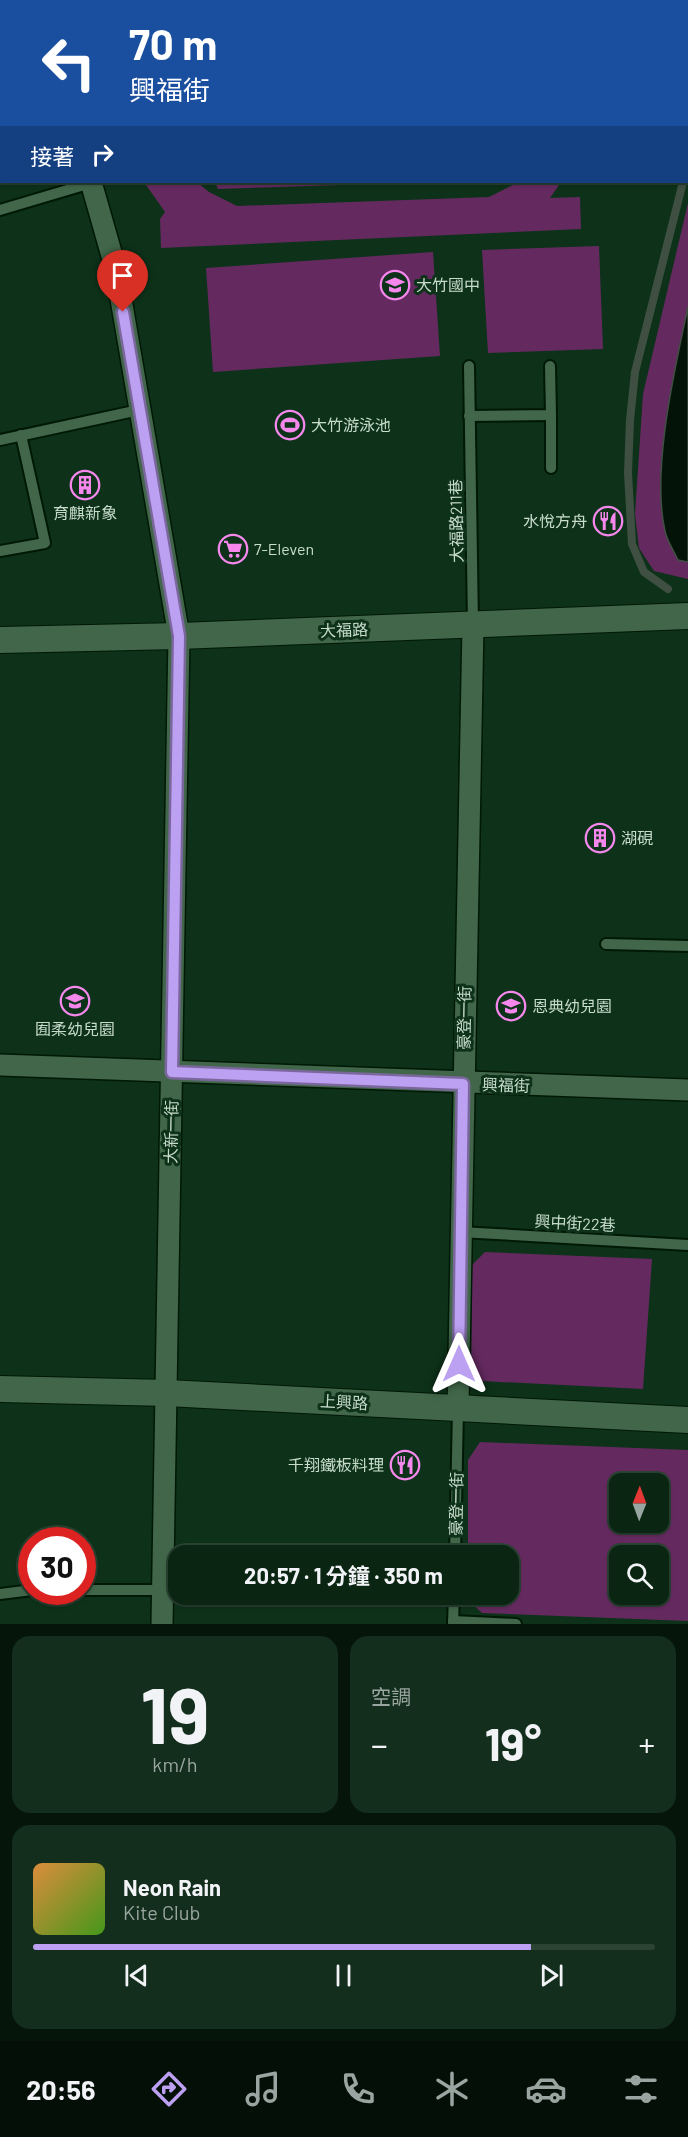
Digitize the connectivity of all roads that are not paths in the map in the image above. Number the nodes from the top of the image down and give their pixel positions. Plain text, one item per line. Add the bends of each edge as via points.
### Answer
1 (88, 183) edge
2 (91, 183) edge
3 (0, 210) edge
4 (469, 366) dead end
5 (550, 366) dead end
6 (139, 410) junction
7 (551, 415) junction
8 (469, 416) junction
9 (21, 435) junction
10 (0, 440) edge
11 (551, 468) dead end
12 (0, 551) edge
13 (688, 616) edge
14 (474, 625) junction
15 (179, 636) junction
16 (0, 640) edge
17 (606, 944) dead end
18 (688, 946) edge
19 (0, 1065) edge
20 (172, 1072) junction
21 (463, 1084) junction
22 (688, 1090) edge
23 (460, 1232) junction
24 (688, 1245) edge
25 (0, 1389) edge
26 (167, 1393) junction
27 (458, 1408) junction
28 (688, 1420) edge
29 (455, 1545) edge
30 (96, 1590) edge
31 (162, 1590) junction
32 (18, 1592) edge
33 (0, 1594) edge
34 (454, 1605) edge
35 (453, 1622) edge
36 (162, 1624) edge
37 (516, 1624) edge

1 - 3 lane
2 - 6 street, 大新一街 via 116,270
4 - 8 lane, 大福路211巷
5 - 7 lane
6 - 9 lane
6 - 15 street, 大新一街
7 - 8 lane
7 - 11 lane
8 - 14 lane, 大福路211巷
9 - 10 lane
9 - 12 lane via 45,543
13 - 14 street, 大福路
14 - 15 street, 大福路
14 - 21 street, 豪登一街
15 - 16 street, 大福路
15 - 20 street, 大新一街
17 - 18 lane
19 - 20 street, 興福街
20 - 21 street, 興福街
20 - 26 street, 大新一街
21 - 22 street, 興福街
21 - 23 street, 豪登一街
23 - 24 lane, 興中街22巷
23 - 27 street, 豪登一街
25 - 26 street, 上興路
26 - 27 street, 上興路
26 - 31 street, 大新一街
27 - 28 street, 上興路
27 - 29 lane, 豪登一街
30 - 31 lane
31 - 36 street, 大新一街
32 - 33 lane
34 - 35 lane
35 - 37 lane

